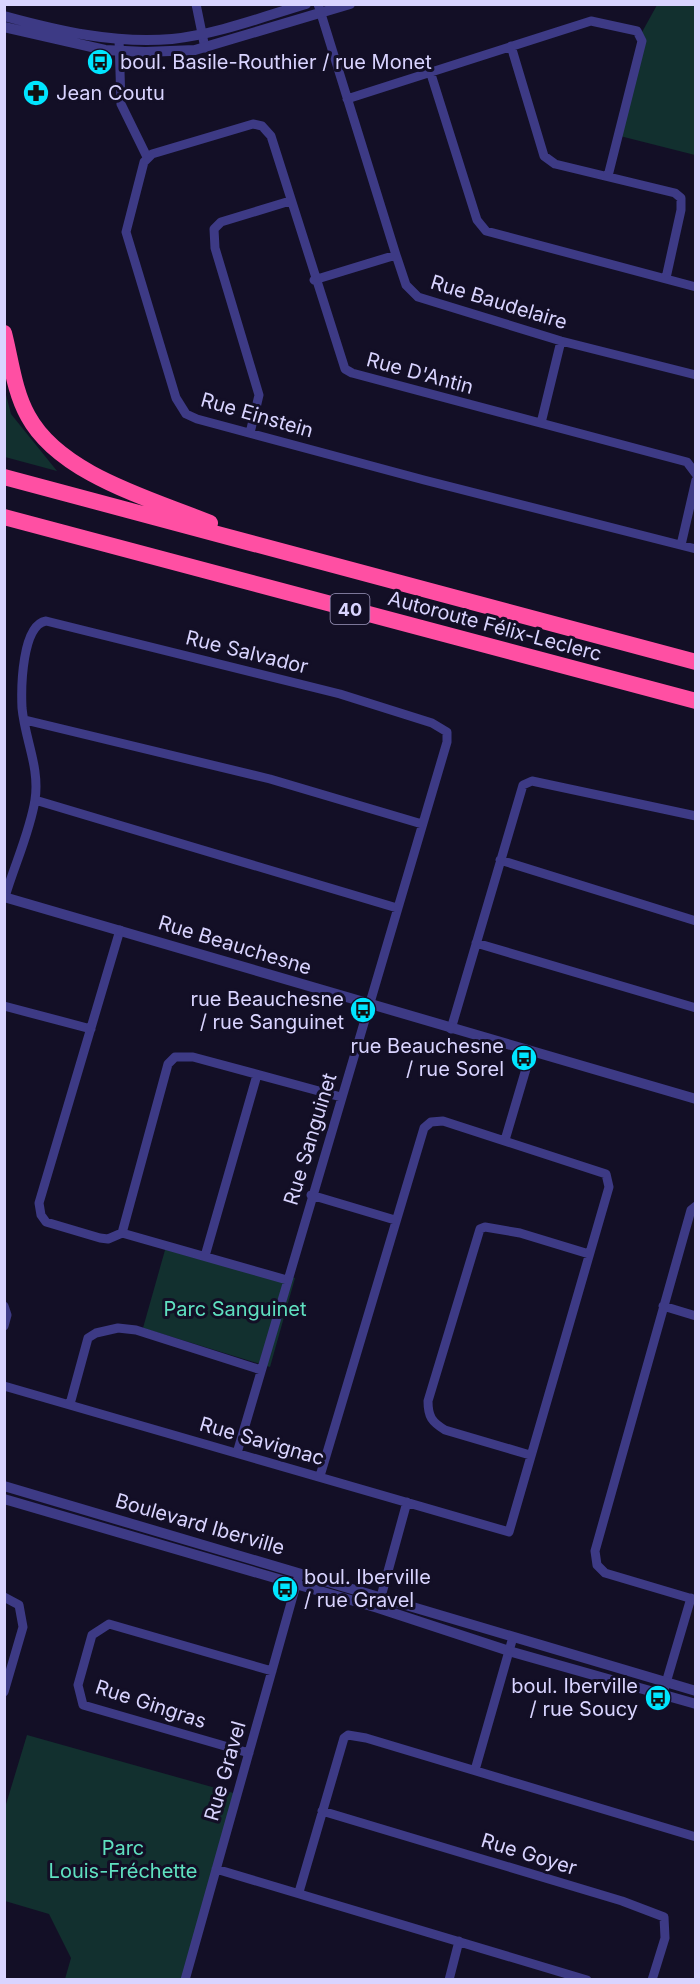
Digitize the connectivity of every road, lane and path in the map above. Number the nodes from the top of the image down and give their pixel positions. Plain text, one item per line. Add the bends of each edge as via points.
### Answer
1 (196, 4) edge
2 (306, 4) edge
3 (350, 4) edge
4 (320, 9) edge
5 (4, 16) edge
6 (4, 27) edge
7 (203, 34) junction
8 (119, 39) junction
9 (511, 46) junction
10 (205, 48) junction
11 (119, 51) junction
12 (430, 71) junction
13 (347, 99) junction
14 (147, 157) junction
15 (608, 176) junction
16 (290, 201) junction
17 (396, 255) junction
18 (666, 278) junction
19 (314, 279) junction
20 (696, 287) edge
21 (4, 333) edge
22 (561, 341) junction
23 (696, 375) edge
24 (540, 423) junction
25 (250, 433) junction
26 (696, 474) edge
27 (4, 477) edge
28 (696, 480) edge
29 (4, 517) edge
30 (681, 545) junction
31 (269, 548) junction
32 (696, 549) edge
33 (696, 662) edge
34 (696, 701) edge
35 (25, 720) junction
36 (447, 732) joint
37 (35, 800) junction
38 (696, 816) edge
39 (422, 824) junction
40 (500, 860) junction
41 (5, 897) edge
42 (397, 908) junction
43 (696, 921) edge
44 (120, 930) junction
45 (477, 943) junction
46 (370, 1003) junction
47 (4, 1006) edge
48 (696, 1008) edge
49 (91, 1029) junction
50 (451, 1029) junction
51 (531, 1052) junction
52 (257, 1075) junction
53 (341, 1097) junction
54 (696, 1099) edge
55 (505, 1140) junction
56 (311, 1195) junction
57 (695, 1206) edge
58 (395, 1220) junction
59 (122, 1233) junction
60 (589, 1254) junction
61 (205, 1256) junction
62 (287, 1280) junction
63 (4, 1306) edge
64 (663, 1306) junction
65 (696, 1316) edge
66 (4, 1326) edge
67 (261, 1370) junction
68 (4, 1386) edge
69 (70, 1404) junction
70 (237, 1453) junction
71 (530, 1455) junction
72 (320, 1476) junction
73 (4, 1485) edge
74 (4, 1499) edge
75 (407, 1502) junction
76 (300, 1572) junction
77 (297, 1584) junction
78 (4, 1596) edge
79 (381, 1597) junction
80 (693, 1599) edge
81 (378, 1608) junction
82 (513, 1637) junction
83 (509, 1651) junction
84 (272, 1671) junction
85 (667, 1682) junction
86 (696, 1691) edge
87 (4, 1692) edge
88 (663, 1694) junction
89 (696, 1704) edge
90 (249, 1754) junction
91 (475, 1770) junction
92 (322, 1811) junction
93 (695, 1835) edge
94 (216, 1869) junction
95 (298, 1892) junction
96 (459, 1941) junction
97 (184, 1980) edge
98 (449, 1980) edge
99 (587, 1980) edge
100 (652, 1980) edge

1 - 7 street
2 - 7 street
3 - 4 street
4 - 10 street
4 - 13 street, Rue Baudelaire
5 - 8 street
6 - 11 street
7 - 8 street via 174,39
7 - 10 street
8 - 11 street
9 - 12 street
9 - 15 street via 544,156 555,164
9 - 15 street via 599,20 641,34
10 - 11 street
11 - 14 street via 121,104
12 - 13 street
12 - 18 street via 477,220 486,231
13 - 17 street, Rue Baudelaire
14 - 16 street, Rue D'Antin via 253,124 262,126 271,136
14 - 25 street, Rue Einstein via 126,232 176,398 186,414
15 - 18 street via 675,193 681,198
16 - 19 street, Rue D'Antin
16 - 25 street via 221,222 214,229 214,248 259,395
17 - 19 street
17 - 22 street, Rue Baudelaire via 406,285 418,297
18 - 20 street
19 - 24 street, Rue D'Antin via 340,361 352,373
21 - 31 highway via 26,412 62,453 118,486
22 - 23 street, Rue Baudelaire
22 - 24 street
24 - 26 street, Rue D'Antin via 687,462
25 - 30 street, Rue Einstein
27 - 31 highway, Autoroute Félix-Leclerc / 40
28 - 30 street
29 - 34 highway, Autoroute Félix-Leclerc / 40
30 - 32 street, Rue Einstein
31 - 33 highway, Autoroute Félix-Leclerc / 40
35 - 36 street, Rue Salvador via 22,711 28,639 35,625 46,621 340,694 432,723
35 - 37 street via 35,764
35 - 39 street via 270,779
36 - 39 street, Rue Sanguinet
37 - 41 street
37 - 42 street
38 - 40 street via 532,781 523,785
39 - 42 street, Rue Sanguinet
40 - 43 street
40 - 45 street
41 - 44 street, Rue Beauchesne
42 - 46 street, Rue Sanguinet
44 - 46 street, Rue Beauchesne
44 - 49 street
45 - 48 street
45 - 50 street
46 - 50 street, Rue Beauchesne
46 - 53 street, Rue Sanguinet
47 - 49 street
49 - 59 street via 39,1203 46,1222 100,1238
50 - 51 street, Rue Beauchesne
51 - 54 street, Rue Beauchesne
51 - 55 street
52 - 53 street
52 - 59 street via 193,1057 174,1057 168,1064
52 - 61 street
53 - 56 street, Rue Sanguinet
55 - 58 street via 443,1120 431,1122 420,1137
55 - 60 street via 606,1174 609,1184
56 - 58 street
56 - 62 street, Rue Sanguinet
57 - 64 street
58 - 72 street
59 - 61 street
60 - 71 street
60 - 71 street via 520,1233 480,1229 432,1390 428,1413 434,1423 445,1430
61 - 62 street
62 - 67 street, Rue Sanguinet
63 - 66 street
64 - 65 street
64 - 80 street via 596,1542 597,1565 605,1573
67 - 69 street via 154,1335 118,1328 88,1338
67 - 70 street, Rue Sanguinet
68 - 69 street, Rue Savignac
69 - 70 street, Rue Savignac
70 - 72 street, Rue Savignac
71 - 75 street, Rue Savignac via 509,1532
72 - 75 street, Rue Savignac
73 - 76 street, Boulevard Iberville
74 - 77 street, Boulevard Iberville
75 - 79 street
76 - 77 street, Rue Gravel
76 - 79 street, Boulevard Iberville
77 - 81 street, Boulevard Iberville
77 - 84 street, Rue Gravel
78 - 87 street via 19,1605 23,1626
79 - 81 street
79 - 82 street, Boulevard Iberville
80 - 85 street
81 - 83 street, Boulevard Iberville
82 - 83 street
82 - 85 street, Boulevard Iberville
83 - 88 street, Boulevard Iberville
83 - 91 street
84 - 90 street, Rue Gravel
84 - 90 street, Rue Gingras via 109,1623 92,1635 89,1645 78,1685 83,1705
85 - 86 street, Boulevard Iberville
85 - 88 street
88 - 89 street, Boulevard Iberville
90 - 94 street, Rue Gravel
91 - 92 street via 348,1735
91 - 93 street
92 - 95 street
92 - 100 street, Rue Goyer via 664,1917 665,1938
94 - 95 street
94 - 97 street, Rue Gravel
95 - 96 street
96 - 98 street
96 - 99 street

